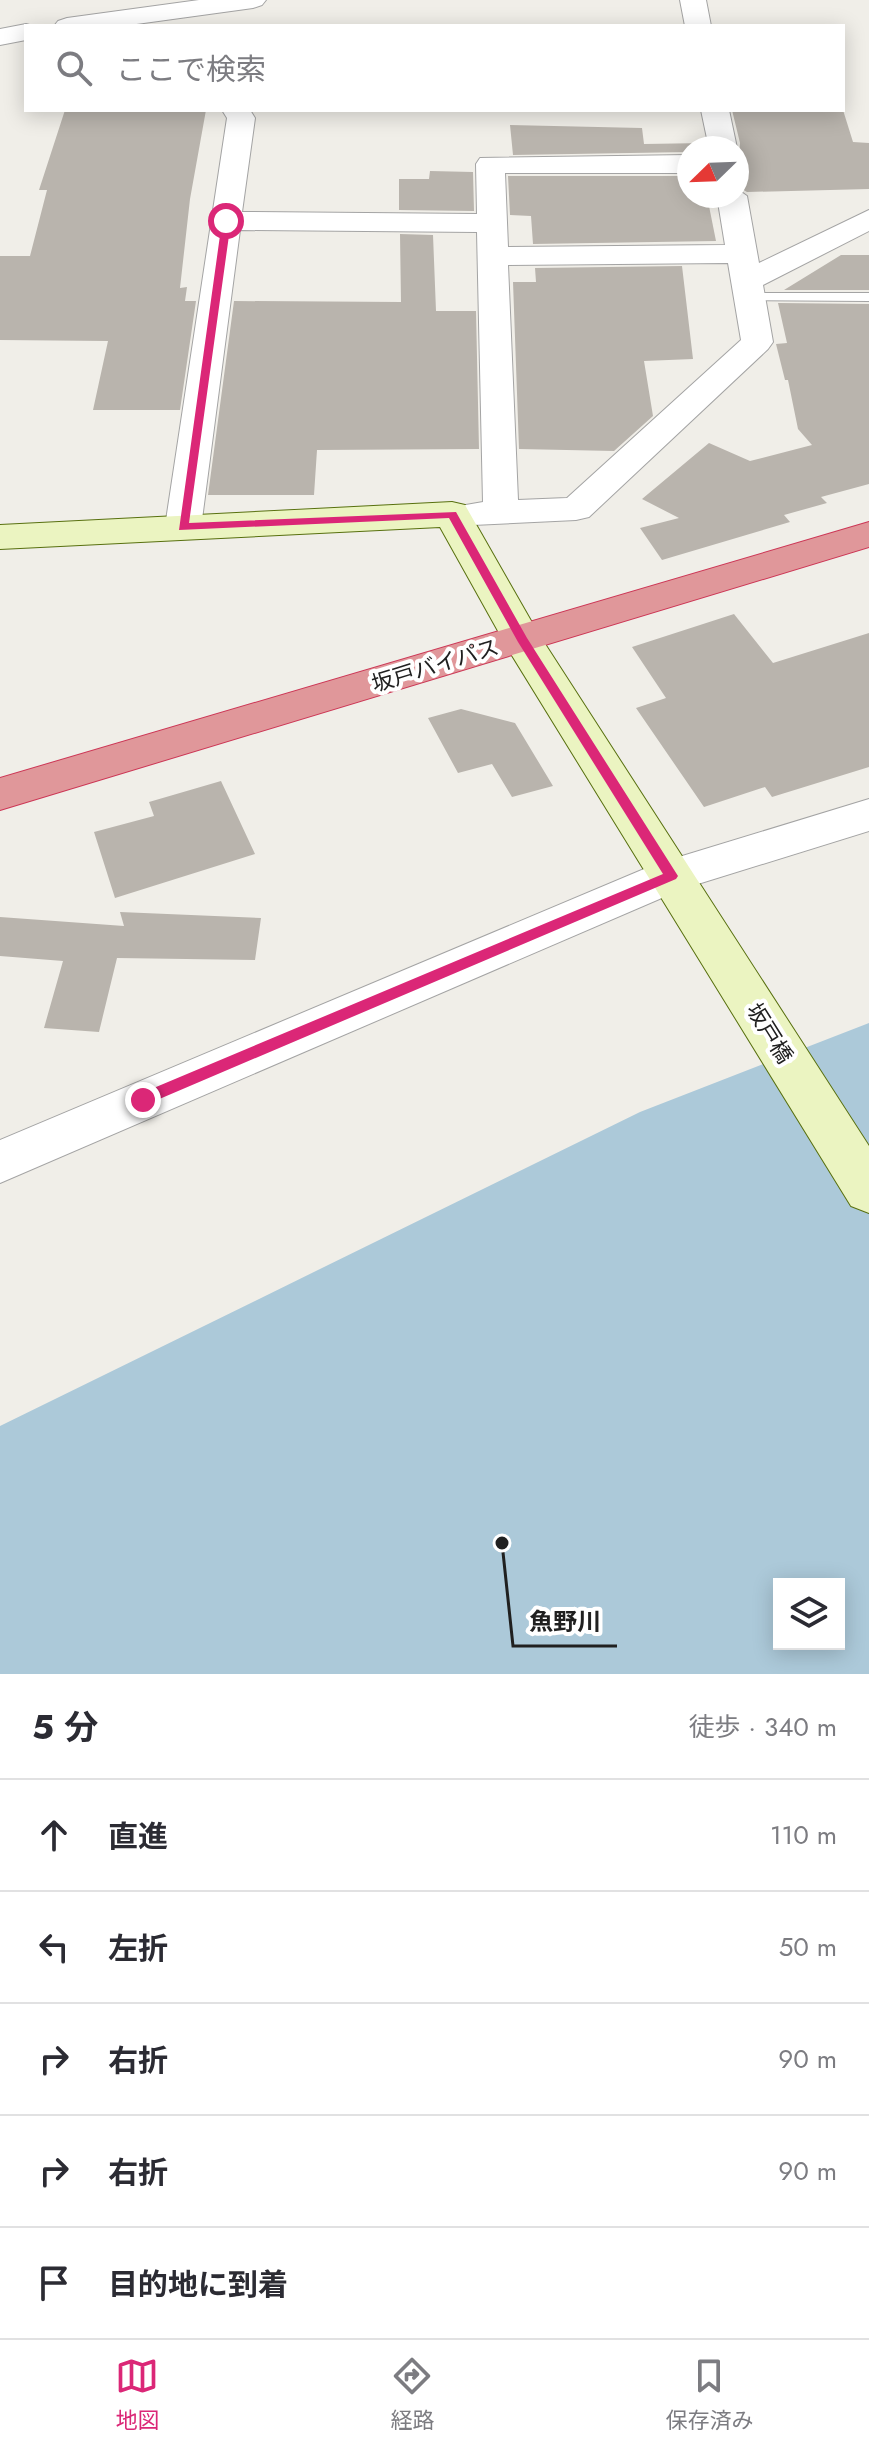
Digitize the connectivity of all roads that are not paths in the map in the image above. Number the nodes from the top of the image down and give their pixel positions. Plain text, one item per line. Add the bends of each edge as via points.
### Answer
1 (253, 0) edge
2 (693, 0) edge
3 (196, 17) edge
4 (96, 24) edge
5 (698, 24) edge
6 (24, 32) edge
7 (0, 37) edge
8 (237, 112) edge
9 (715, 112) edge
10 (720, 136) edge
11 (677, 164) edge
12 (734, 208) edge
13 (869, 219) edge
14 (226, 221) junction
15 (492, 223) junction
16 (493, 256) junction
17 (747, 277) junction
18 (869, 297) edge
19 (501, 512) junction
20 (452, 514) junction
21 (183, 527) junction
22 (869, 534) edge
23 (0, 537) edge
24 (522, 639) junction
25 (0, 794) edge
26 (869, 815) edge
27 (671, 876) junction
28 (0, 1162) edge
29 (869, 1190) edge

1 - 3 street
2 - 5 street
3 - 4 street
6 - 7 street
8 - 14 street via 241,118
9 - 10 street
11 - 15 street via 490,164
12 - 17 street
13 - 17 street
14 - 15 street
14 - 21 street
15 - 16 street
16 - 17 street
16 - 19 street
17 - 18 lane
17 - 19 street via 757,342 576,509
19 - 20 street
20 - 21 street
20 - 24 street, 坂戸橋
21 - 23 street
22 - 24 highway, 坂戸バイパス
24 - 25 highway, 坂戸バイパス
24 - 27 street, 坂戸橋
26 - 27 street
27 - 28 street
27 - 29 street, 坂戸橋

